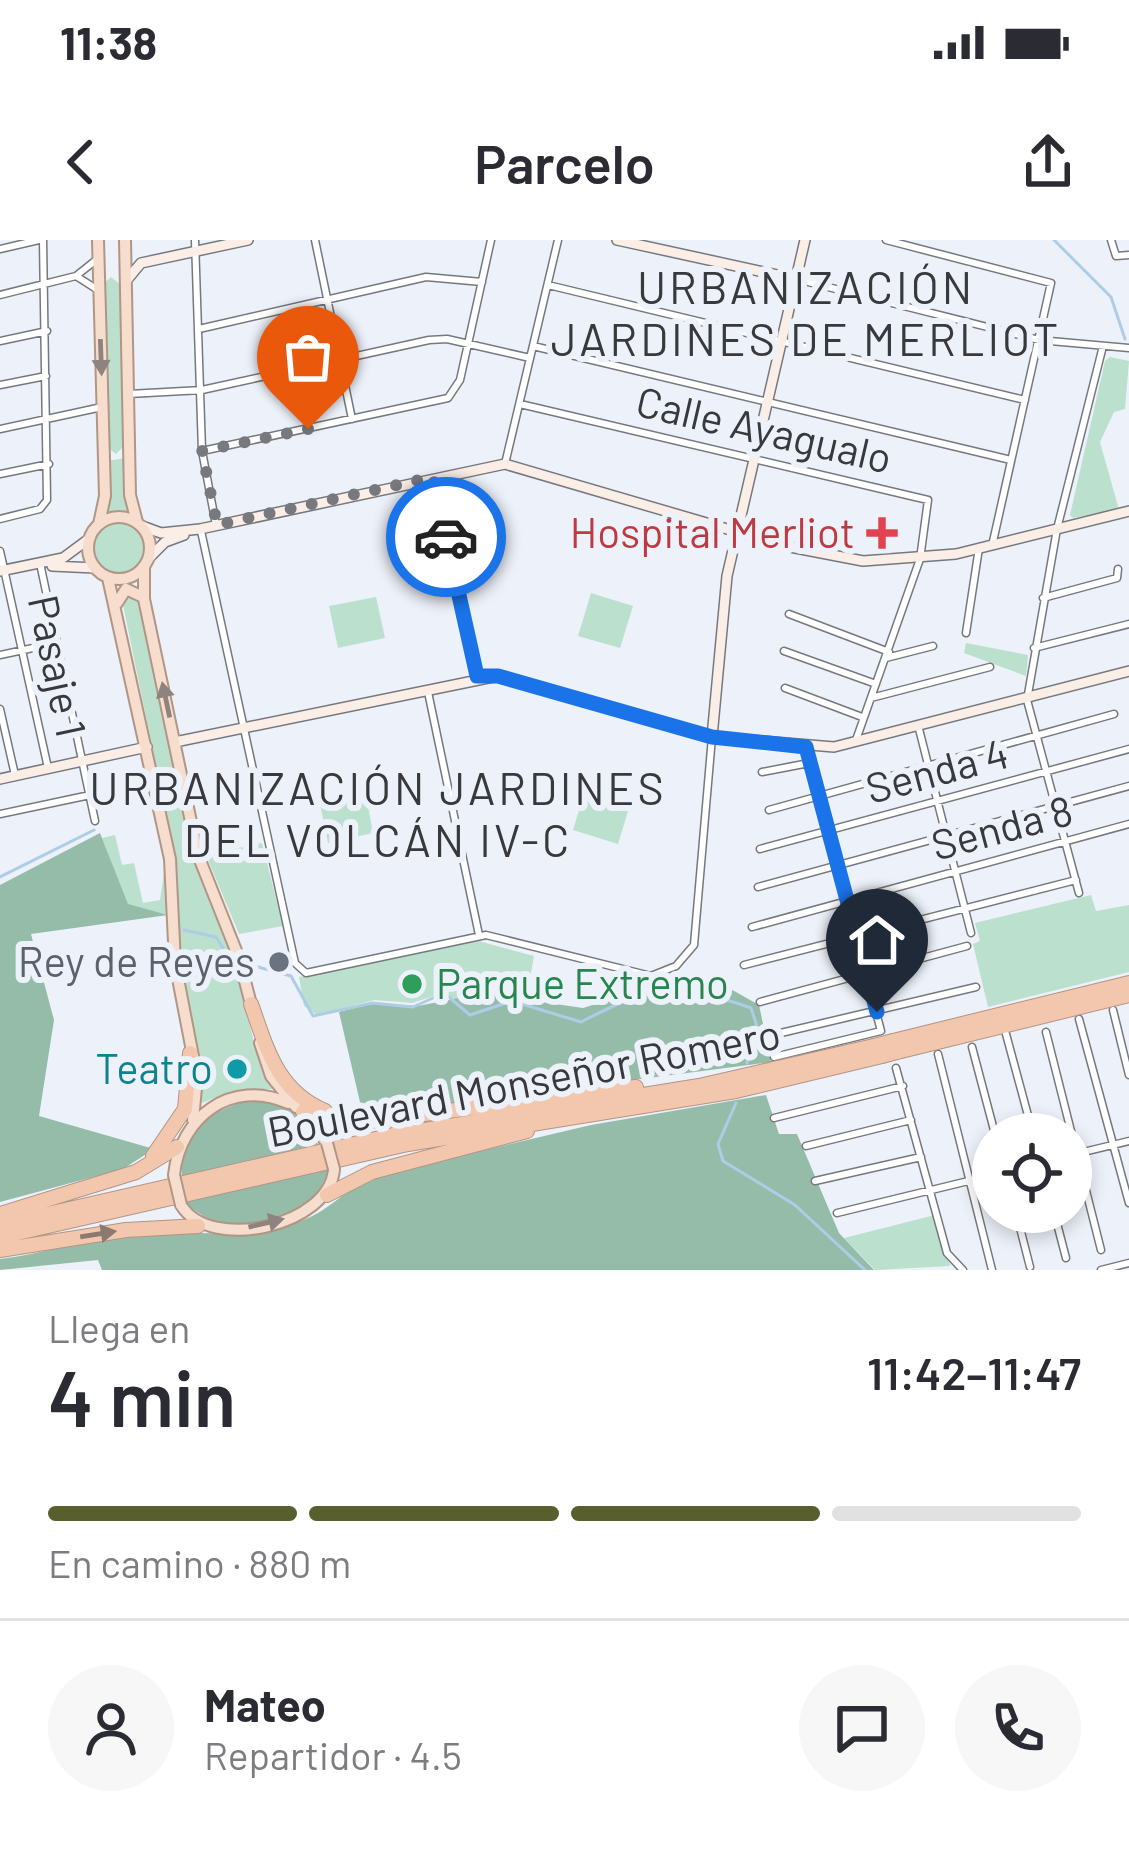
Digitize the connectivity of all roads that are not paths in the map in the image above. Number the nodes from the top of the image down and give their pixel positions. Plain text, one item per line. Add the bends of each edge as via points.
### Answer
1 (41, 240) edge
2 (98, 240) edge
3 (125, 240) edge
4 (248, 240) edge
5 (315, 240) edge
6 (491, 240) edge
7 (558, 240) edge
8 (617, 240) edge
9 (805, 240) edge
10 (886, 240) edge
11 (1111, 240) edge
12 (195, 245) edge
13 (0, 249) edge
14 (1129, 255) edge
15 (98, 256) junction
16 (125, 256) junction
17 (141, 263) junction
18 (76, 276) junction
19 (796, 279) junction
20 (482, 282) junction
21 (125, 283) junction
22 (46, 284) junction
23 (548, 284) junction
24 (99, 290) junction
25 (0, 295) edge
26 (327, 299) junction
27 (199, 329) junction
28 (46, 331) junction
29 (1039, 340) junction
30 (0, 341) edge
31 (781, 342) junction
32 (468, 343) junction
33 (533, 346) junction
34 (1129, 348) edge
35 (1102, 350) junction
36 (530, 358) junction
37 (340, 360) junction
38 (46, 376) junction
39 (0, 386) edge
40 (202, 390) junction
41 (129, 394) junction
42 (767, 399) junction
43 (1025, 400) junction
44 (520, 404) junction
45 (102, 407) junction
46 (47, 419) junction
47 (352, 419) junction
48 (0, 429) edge
49 (104, 434) junction
50 (129, 439) junction
51 (202, 451) junction
52 (753, 459) junction
53 (1011, 460) junction
54 (49, 464) junction
55 (506, 464) junction
56 (0, 474) edge
57 (433, 477) junction
58 (1129, 511) edge
59 (0, 519) edge
60 (99, 524) junction
61 (217, 525) junction
62 (142, 527) junction
63 (200, 529) junction
64 (1057, 529) junction
65 (736, 532) junction
66 (90, 538) junction
67 (992, 545) junction
68 (979, 548) junction
69 (0, 550) edge
70 (920, 559) junction
71 (147, 563) junction
72 (41, 568) junction
73 (94, 568) junction
74 (1118, 569) dead end
75 (3, 574) edge
76 (107, 578) junction
77 (143, 597) junction
78 (1043, 598) junction
79 (117, 603) junction
80 (789, 614) dead end
81 (1129, 624) edge
82 (966, 633) dead end
83 (56, 643) junction
84 (933, 646) dead end
85 (1033, 648) junction
86 (22, 651) junction
87 (784, 651) dead end
88 (888, 655) junction
89 (0, 656) edge
90 (990, 667) dead end
91 (1129, 671) edge
92 (477, 676) junction
93 (875, 684) junction
94 (427, 688) junction
95 (785, 688) dead end
96 (871, 698) junction
97 (1027, 700) junction
98 (0, 709) edge
99 (1114, 714) dead end
100 (862, 717) junction
101 (245, 728) junction
102 (919, 729) junction
103 (712, 737) junction
104 (1037, 737) junction
105 (175, 742) junction
106 (855, 743) junction
107 (4, 744) edge
108 (147, 747) junction
109 (806, 747) junction
110 (1129, 749) edge
111 (82, 760) junction
112 (809, 763) junction
113 (928, 767) junction
114 (49, 768) junction
115 (762, 772) dead end
116 (1047, 772) junction
117 (15, 776) junction
118 (0, 778) edge
119 (1129, 786) edge
120 (90, 795) junction
121 (817, 797) junction
122 (937, 801) junction
123 (1055, 805) junction
124 (770, 810) dead end
125 (0, 814) edge
126 (95, 820) dead end
127 (1129, 824) edge
128 (826, 832) junction
129 (946, 836) junction
130 (1066, 842) junction
131 (760, 849) dead end
132 (837, 865) junction
133 (956, 872) junction
134 (1076, 880) junction
135 (758, 887) dead end
136 (1079, 893) dead end
137 (846, 900) junction
138 (965, 909) junction
139 (752, 927) dead end
140 (971, 933) dead end
141 (478, 935) junction
142 (856, 938) junction
143 (967, 946) dead end
144 (744, 965) dead end
145 (865, 973) junction
146 (1129, 983) edge
147 (976, 987) dead end
148 (1129, 994) edge
149 (760, 1002) dead end
150 (251, 1004) junction
151 (1113, 1010) dead end
152 (877, 1012) junction
153 (1079, 1019) dead end
154 (1046, 1032) dead end
155 (1006, 1034) dead end
156 (768, 1036) dead end
157 (972, 1047) dead end
158 (888, 1049) junction
159 (190, 1053) junction
160 (938, 1054) dead end
161 (774, 1058) dead end
162 (1129, 1075) edge
163 (737, 1078) junction
164 (903, 1086) junction
165 (694, 1099) junction
166 (300, 1110) junction
167 (989, 1113) edge
168 (1027, 1113) edge
169 (1064, 1113) edge
170 (383, 1118) junction
171 (774, 1118) dead end
172 (193, 1120) junction
173 (911, 1120) junction
174 (1129, 1141) edge
175 (1113, 1145) junction
176 (806, 1146) dead end
177 (178, 1148) junction
178 (1092, 1150) edge
179 (921, 1156) junction
180 (123, 1176) junction
181 (970, 1180) junction
182 (815, 1181) dead end
183 (930, 1190) junction
184 (327, 1195) junction
185 (1129, 1203) edge
186 (837, 1213) dead end
187 (0, 1214) edge
188 (1092, 1218) edge
189 (0, 1225) edge
190 (198, 1226) junction
191 (1021, 1233) edge
192 (1059, 1233) edge
193 (0, 1237) edge
194 (0, 1250) edge
195 (1101, 1250) dead end
196 (1066, 1258) dead end
197 (1129, 1263) edge
198 (1030, 1267) dead end
199 (963, 1270) edge
200 (992, 1270) edge
201 (1100, 1270) edge

1 - 13 street
1 - 22 street
2 - 15 main road
3 - 16 main road
4 - 12 main road
5 - 26 street
6 - 20 street
7 - 23 street
8 - 19 main road
9 - 19 main road
10 - 29 street via 1048,278
11 - 14 street via 1116,256
12 - 17 main road
12 - 27 street
15 - 18 street
15 - 24 main road
16 - 17 main road
16 - 21 main road
17 - 21 main road
18 - 22 street
18 - 24 street
19 - 29 street
19 - 31 main road
20 - 26 street via 426,277
20 - 32 street
21 - 41 main road
22 - 25 street
22 - 28 street
23 - 31 street
23 - 33 street
24 -> 45 main road
26 - 27 street
26 - 37 street
27 - 40 street
28 - 30 street
28 - 38 street
29 - 35 street
29 - 43 street
31 - 42 main road
31 - 43 street
32 - 36 street
32 - 37 street via 429,340
32 - 47 street via 448,398
33 - 36 street
33 - 42 street
34 - 35 street
35 - 64 street
36 - 44 street
37 - 40 street
37 - 47 street
38 - 39 street
38 - 46 street
40 - 41 street
40 - 51 street
41 - 50 main road
42 - 52 main road
42 - 53 street
43 - 53 street
44 - 52 street, Calle Ayagualo
44 - 55 street
45 - 46 street
45 - 49 main road
46 - 48 street
46 - 54 street
47 - 51 street
49 - 50 main road via 114,455
49 - 60 main road
50 - 62 main road
51 - 61 street
52 - 65 main road
52 - 70 street, Calle Ayagualo via 924,498
53 - 67 street
54 - 56 street
54 - 59 street via 45,506
55 - 57 main road
55 - 65 main road
57 - 61 main road
57 - 92 street
58 - 64 main road
60 - 62 main road via 118,517
60 - 66 main road
61 - 63 main road
62 - 63 main road
62 - 71 main road via 151,544
63 - 71 main road via 165,542
63 - 101 street
64 - 67 main road
64 - 78 street
65 - 70 main road via 850,559
65 - 103 main road
66 - 73 main road
66 - 75 main road via 63,557
67 - 68 main road
68 - 70 main road
68 - 82 street
69 - 75 street, Pasaje 1
70 - 88 street
71 - 76 main road via 123,580
71 - 77 main road
72 - 73 main road
72 - 75 main road
72 - 83 street
73 - 76 main road
74 - 78 street via 1118,578
75 - 86 street, Pasaje 1
76 - 79 main road
77 - 79 main road via 125,590
105 -> 77 main road
78 - 85 street
79 - 108 main road
80 - 88 street
81 - 85 street
83 - 86 street
83 - 111 street
84 - 88 street
85 - 97 street
86 - 89 street
86 - 114 street, Pasaje 1
87 - 93 street
88 - 93 street
90 - 96 street
91 - 97 main road
92 - 94 main road
92 - 103 main road
93 - 96 street
94 - 101 main road
94 - 141 street
95 - 100 street
96 - 100 street
97 - 102 main road
97 - 104 street
98 - 107 street
99 - 104 street
100 - 106 street
101 - 105 main road
101 - 141 street via 295,963 309,973
102 - 106 main road
102 - 113 street
103 - 109 main road
103 - 141 street via 694,944 676,966 651,976
104 - 113 street
104 - 116 street
105 - 150 main road via 198,856
106 - 109 main road
107 - 117 street
108 - 111 main road
108 - 159 main road via 170,860
109 - 112 street
110 - 116 street, Senda 4
111 - 114 main road
111 - 120 street
112 - 115 street
112 - 121 street
113 - 121 street
113 - 122 street
114 - 117 main road
116 - 122 street, Senda 4
116 - 123 street
117 - 118 main road
119 - 123 street
120 - 125 street
120 - 126 street
121 - 124 street
121 - 128 street
122 - 128 street, Senda 4
122 - 129 street
123 - 129 street
123 - 130 street
127 - 130 street, Senda 8
128 - 131 street, Senda 4
128 - 132 street
129 - 132 street
129 - 133 street
130 - 133 street, Senda 8
130 - 134 street
132 - 135 street
132 - 137 street
133 - 137 street, Senda 8
133 - 138 street
134 - 136 street
134 - 138 street
137 - 139 street, Senda 8
137 - 142 street
138 - 140 street
138 - 142 street
142 - 144 street
142 - 145 street
143 - 145 street
145 - 149 street
145 - 152 street
146 - 158 highway, Boulevard Monseñor Romero
147 - 152 street
148 - 158 highway, Boulevard Monseñor Romero
150 - 166 main road via 267,1068
150 - 170 highway via 272,1064 299,1097 340,1116
151 - 162 street
152 - 156 street
152 - 158 street
153 - 175 street
154 - 169 street
155 - 168 street
157 - 167 street
158 - 161 street
158 - 163 highway, Boulevard Monseñor Romero
158 - 164 street
158 - 165 highway, Boulevard Monseñor Romero
159 - 172 main road
159 - 180 highway via 178,1126
160 - 181 street
163 - 170 highway
163 - 189 highway, Boulevard Monseñor Romero via 446,1124
164 - 171 street
164 - 173 street
165 - 184 highway via 532,1130 372,1172
165 - 193 highway, Boulevard Monseñor Romero via 408,1144
166 - 170 highway via 341,1123
166 - 172 main road via 278,1098 245,1096
166 - 184 main road, bridge via 327,1143 334,1168
172 - 177 main road
173 - 176 street
173 - 179 street
174 - 175 street
175 - 178 street
175 - 185 street
177 - 180 highway
177 - 190 main road, bridge via 181,1205
179 - 182 street
179 - 183 street
180 - 187 highway
181 - 183 street
181 - 200 street
183 - 186 street
183 - 199 street via 947,1253
190 -> 184 main road via 226,1232 272,1222 307,1213
188 - 195 street
194 -> 190 highway
191 - 198 street
192 - 196 street
197 - 201 street

